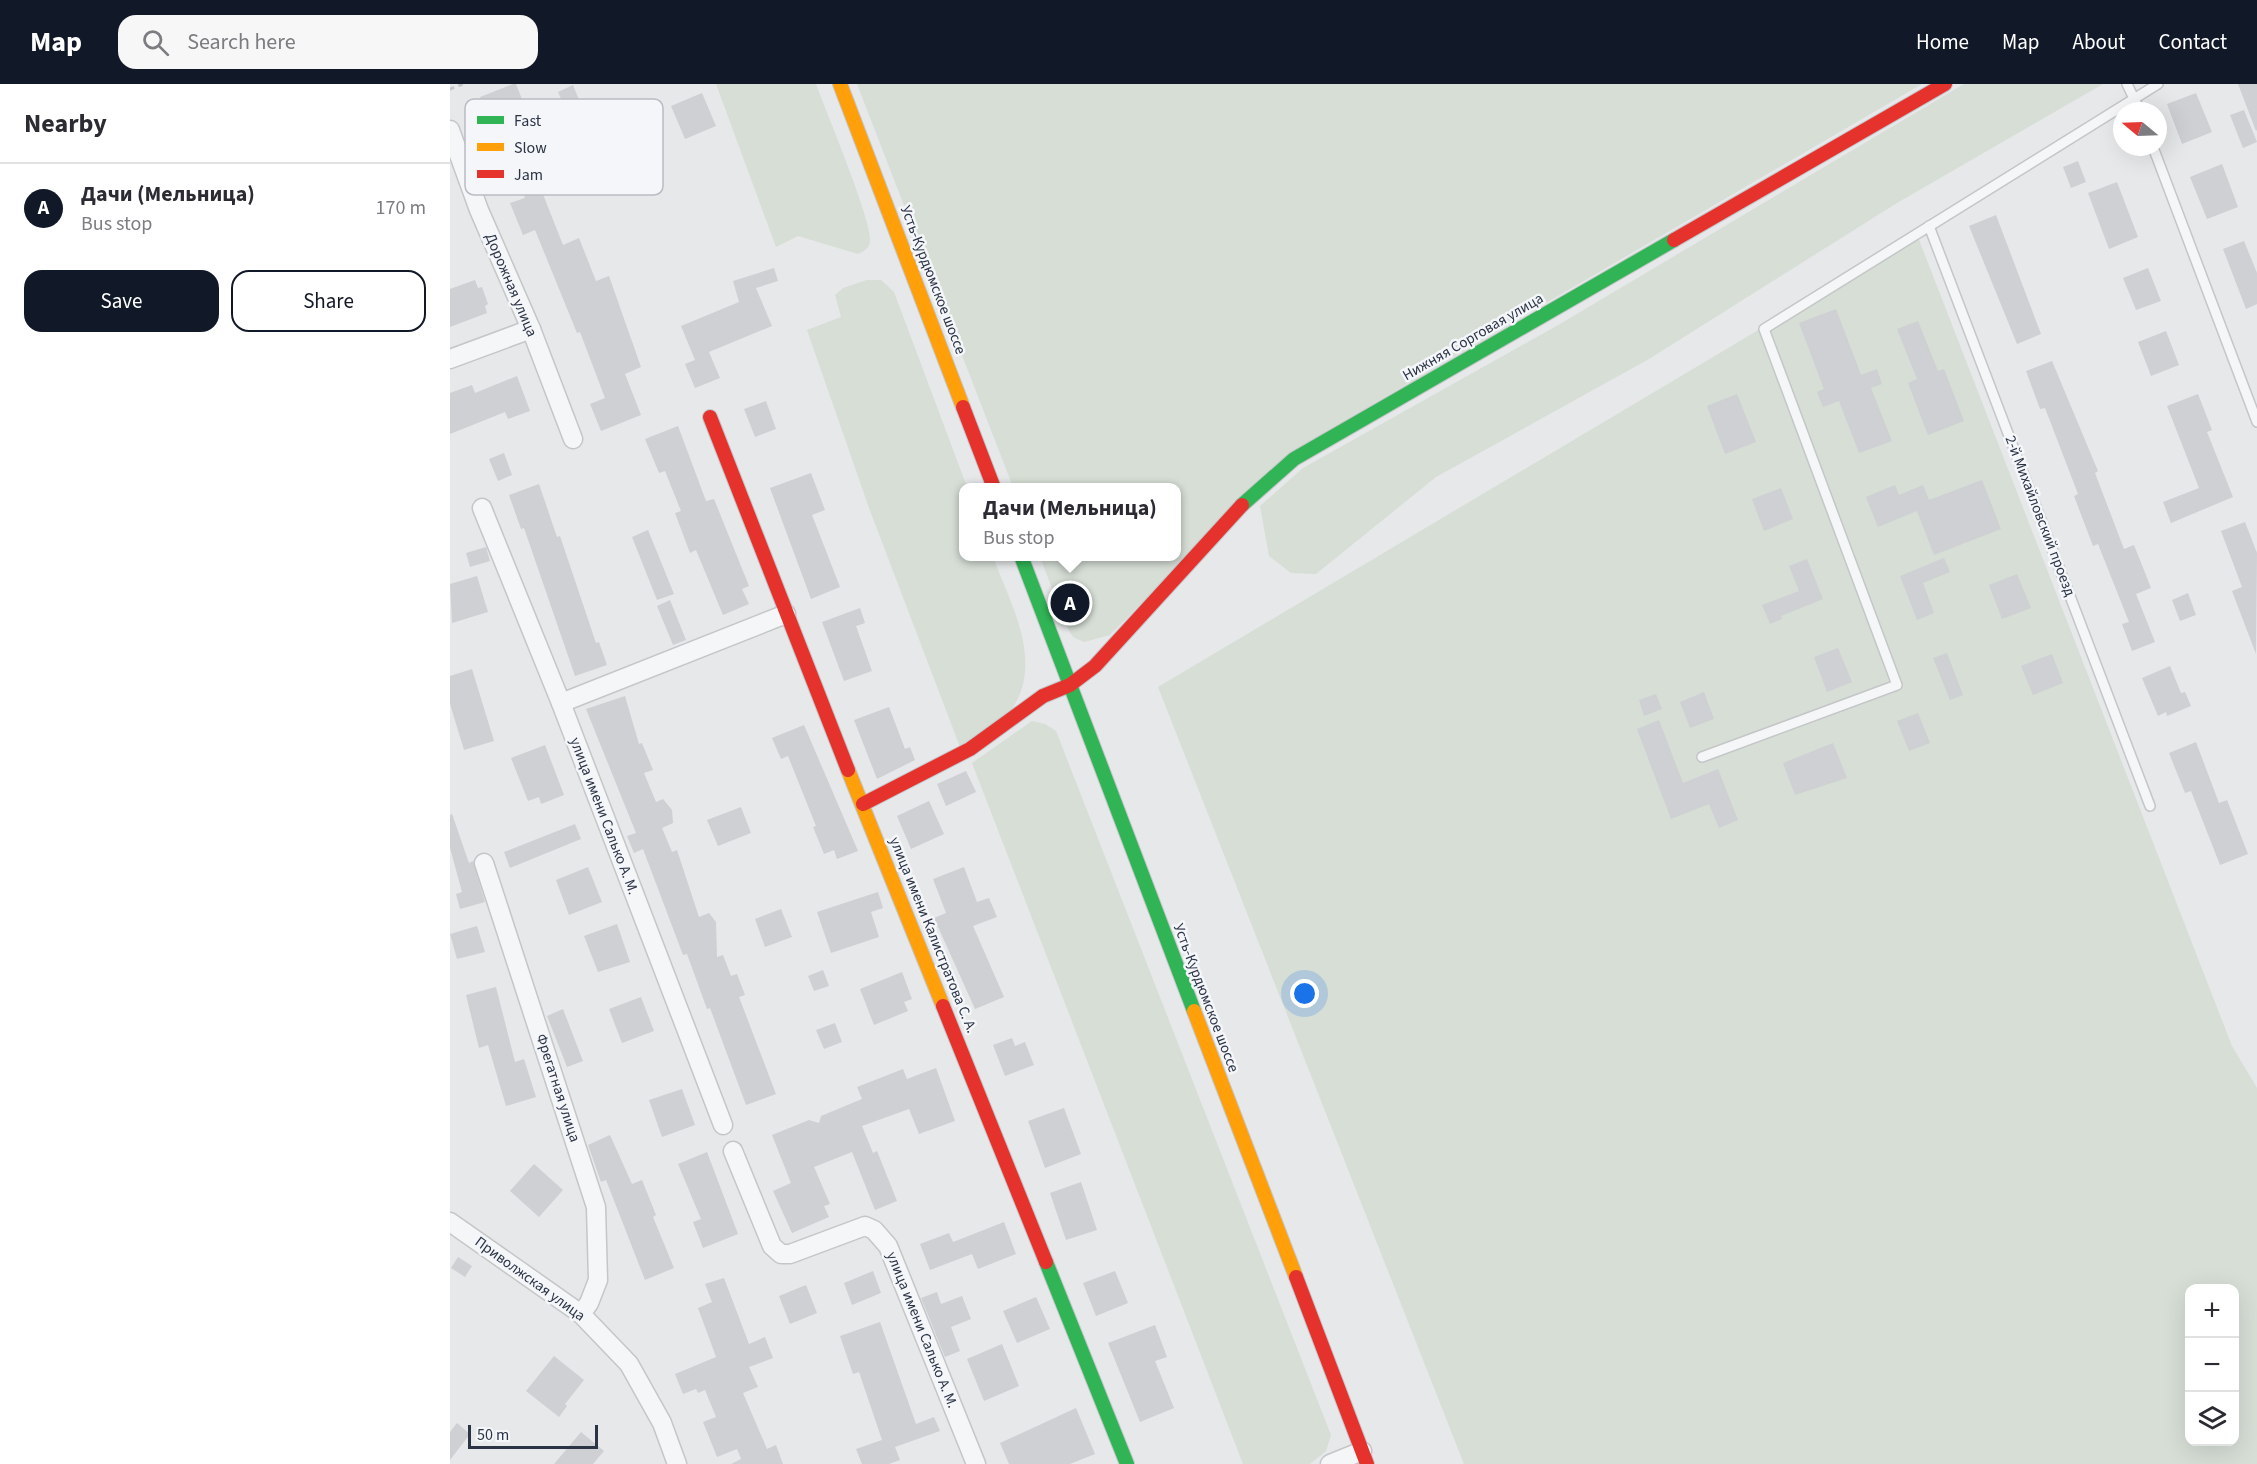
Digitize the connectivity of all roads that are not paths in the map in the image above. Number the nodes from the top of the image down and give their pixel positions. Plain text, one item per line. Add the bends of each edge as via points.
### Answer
1 (840, 84) edge
2 (1945, 84) edge
3 (2127, 84) edge
4 (2158, 84) edge
5 (2135, 98) junction
6 (2137, 102) edge
7 (450, 130) edge
8 (2156, 156) edge
9 (465, 171) edge
10 (474, 195) edge
11 (1929, 226) junction
12 (531, 329) junction
13 (450, 359) edge
14 (710, 417) dead end
15 (2257, 422) edge
16 (573, 439) dead end
17 (992, 483) edge
18 (482, 508) dead end
19 (1023, 561) edge
20 (786, 614) junction
21 (1070, 685) junction
22 (561, 703) junction
23 (1702, 757) dead end
24 (863, 804) junction
25 (2151, 806) dead end
26 (484, 863) dead end
27 (723, 1125) dead end
28 (733, 1151) dead end
29 (450, 1222) edge
30 (581, 1314) junction
31 (1365, 1457) edge
32 (677, 1464) edge
33 (976, 1464) edge
34 (1126, 1464) edge
35 (1330, 1464) edge

1 - 17 street, Усть-Курдюмское шоссе
2 - 21 street, Нижняя Сорговая улица via 1294,459 1256,490 1095,666
3 - 5 lane
4 - 5 lane
5 - 6 lane
5 - 11 lane
7 - 9 street, Дорожная улица
8 - 15 lane
10 - 12 street, Дорожная улица
11 - 23 lane via 1764,329 1897,685
11 - 25 lane, 2-й Михайловский проезд
12 - 13 street
12 - 16 street, Дорожная улица
14 - 20 street, улица имени Калистратова С. А.
18 - 22 street, улица имени Салько А. М.
19 - 21 street, Усть-Курдюмское шоссе
20 - 22 street
20 - 24 street, улица имени Калистратова С. А.
21 - 24 street, Нижняя Сорговая улица via 1043,696 969,750
21 - 31 street, Усть-Курдюмское шоссе
22 - 27 street, улица имени Салько А. М.
24 - 34 street, улица имени Калистратова С. А.
26 - 30 street, Фрегатная улица via 596,1207 598,1280
28 - 33 street, улица имени Салько А. М. via 772,1246 781,1254 866,1226 888,1246
29 - 30 street, Приволжская улица
30 - 32 street, Приволжская улица via 629,1364 662,1423
31 - 35 street

